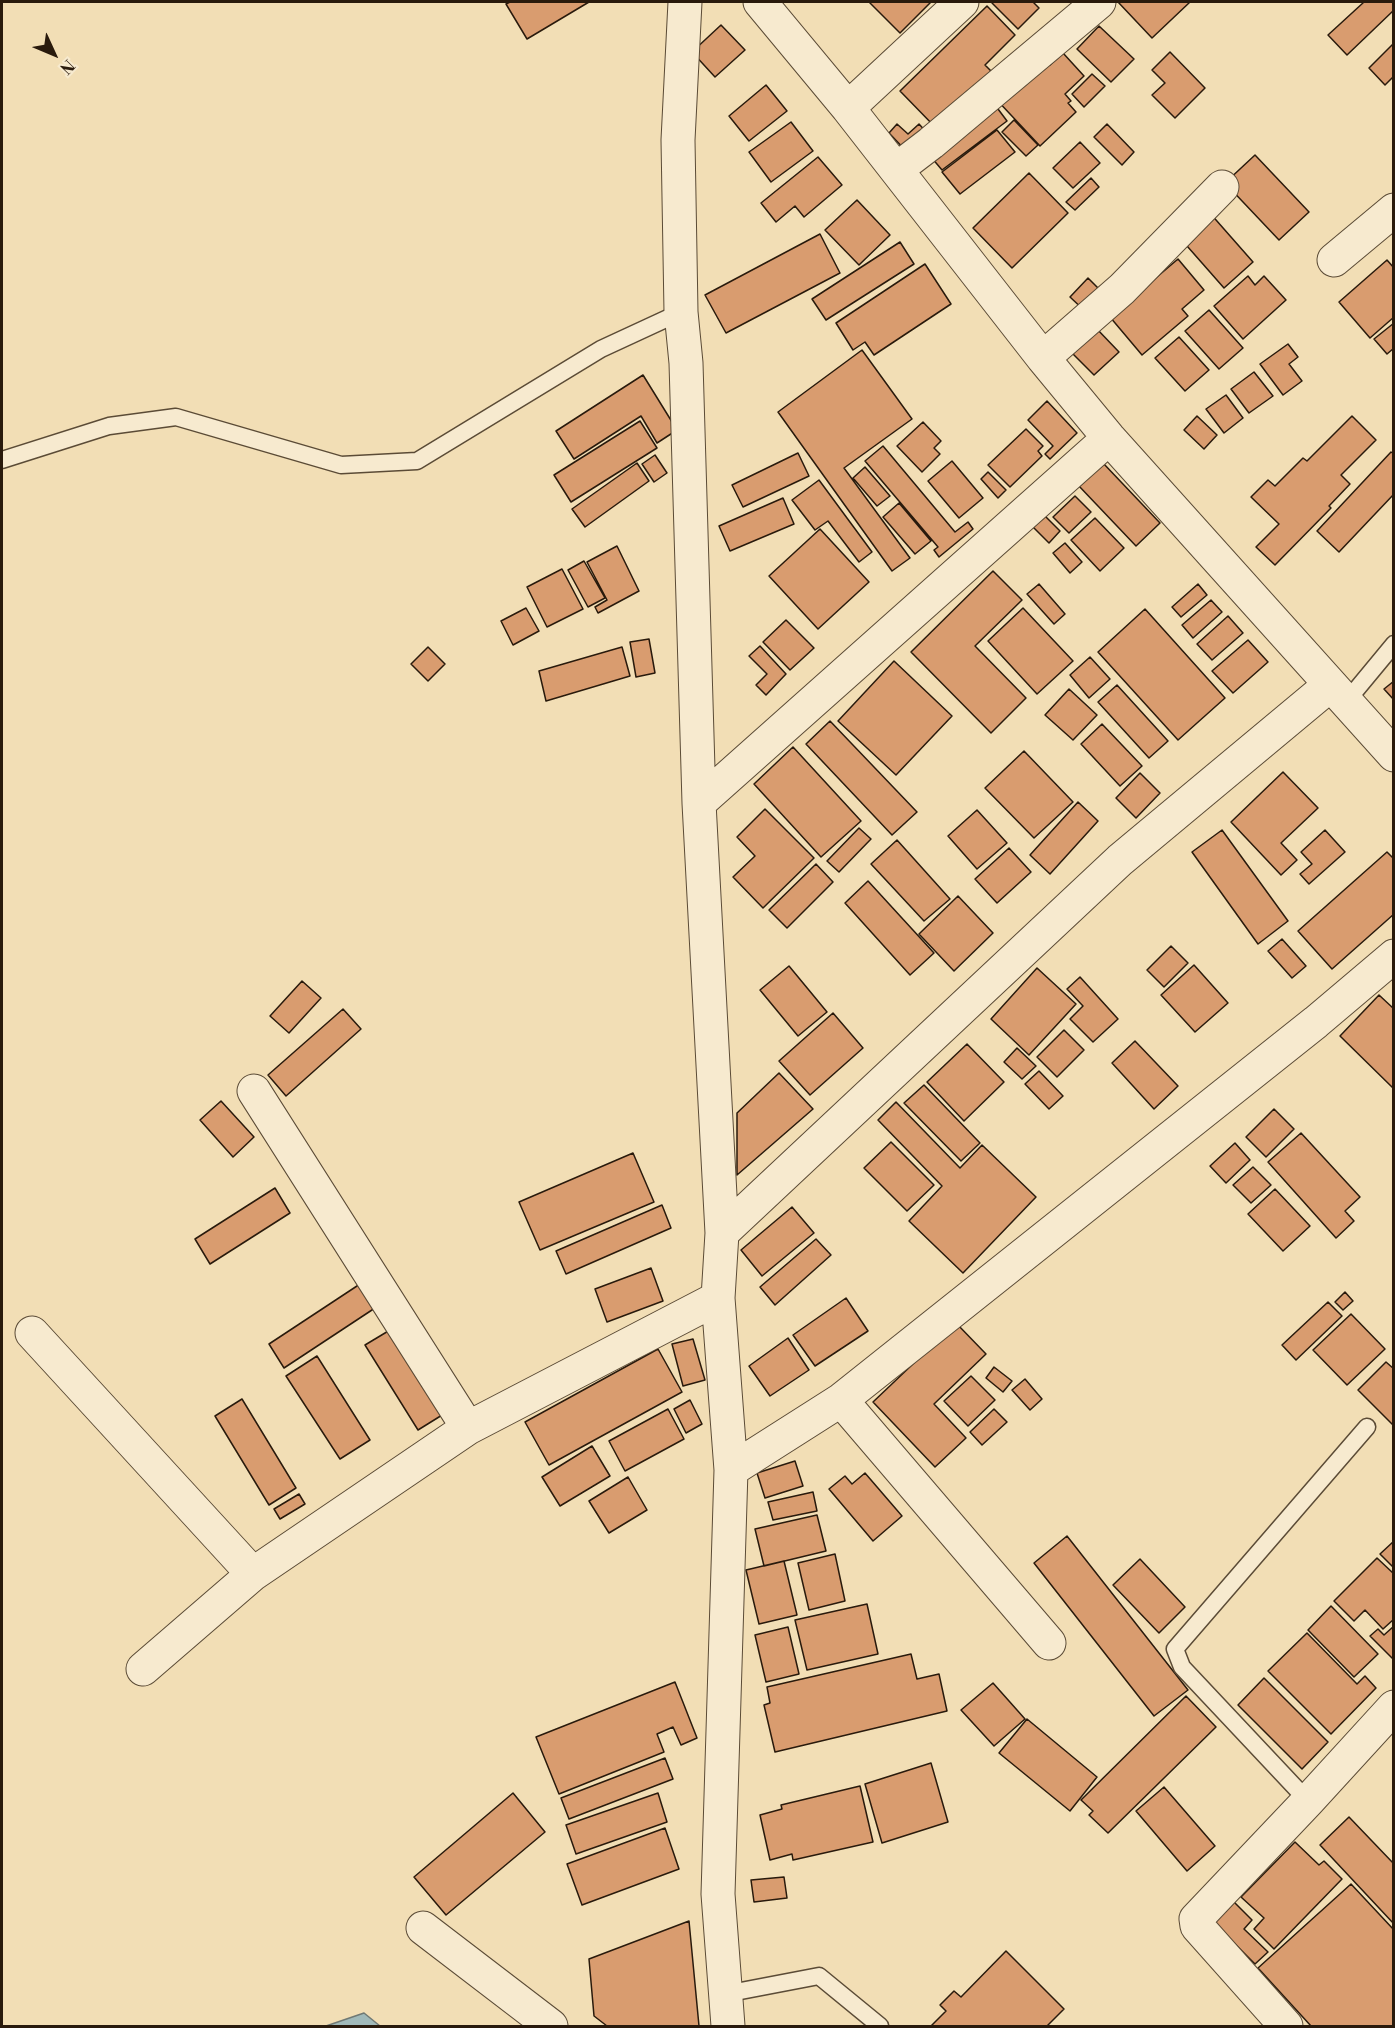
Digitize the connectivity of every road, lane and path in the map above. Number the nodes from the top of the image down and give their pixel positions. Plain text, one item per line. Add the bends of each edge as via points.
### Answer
1 (684, 2) edge
2 (760, 2) edge
3 (962, 2) edge
4 (1099, 2) edge
5 (848, 108) junction
6 (897, 169) junction
7 (1222, 187) dead end
8 (1394, 210) edge
9 (1334, 260) dead end
10 (681, 312) junction
11 (1043, 358) junction
12 (1109, 438) junction
13 (2, 460) edge
14 (1394, 644) edge
15 (1338, 694) junction
16 (1394, 754) edge
17 (699, 803) junction
18 (1394, 957) edge
19 (254, 1091) dead end
20 (722, 1233) junction
21 (718, 1298) junction
22 (33, 1333) dead end
23 (841, 1400) junction
24 (1367, 1427) dead end
25 (468, 1428) junction
26 (731, 1470) junction
27 (253, 1574) junction
28 (1049, 1643) dead end
29 (143, 1669) dead end
30 (1394, 1707) edge
31 (1308, 1802) junction
32 (423, 1928) dead end
33 (725, 1994) junction
34 (551, 2026) edge
35 (728, 2026) edge
36 (880, 2026) edge
37 (1286, 2026) edge

1 - 10 street via 678,140
2 - 5 street
3 - 5 street
4 - 6 street
5 - 6 street
6 - 11 street
7 - 11 street via 1122,289
8 - 9 street
10 - 13 lane via 601,349 417,461 341,465 176,417 109,426
10 - 17 street via 686,363
11 - 12 street
12 - 15 street
12 - 17 street
14 - 15 lane
15 - 16 street
15 - 20 street via 1120,860
17 - 20 street
18 - 23 street
19 - 25 street
20 - 21 street
21 - 25 street
21 - 26 street
22 - 27 street
23 - 26 street
23 - 28 street
24 - 31 lane via 1175,1649 1182,1667
25 - 27 street
26 - 33 street via 718,1894
27 - 29 street
30 - 31 street
31 - 37 street via 1196,1919 1197,1926
32 - 34 street
33 - 35 street
33 - 36 lane via 819,1976

